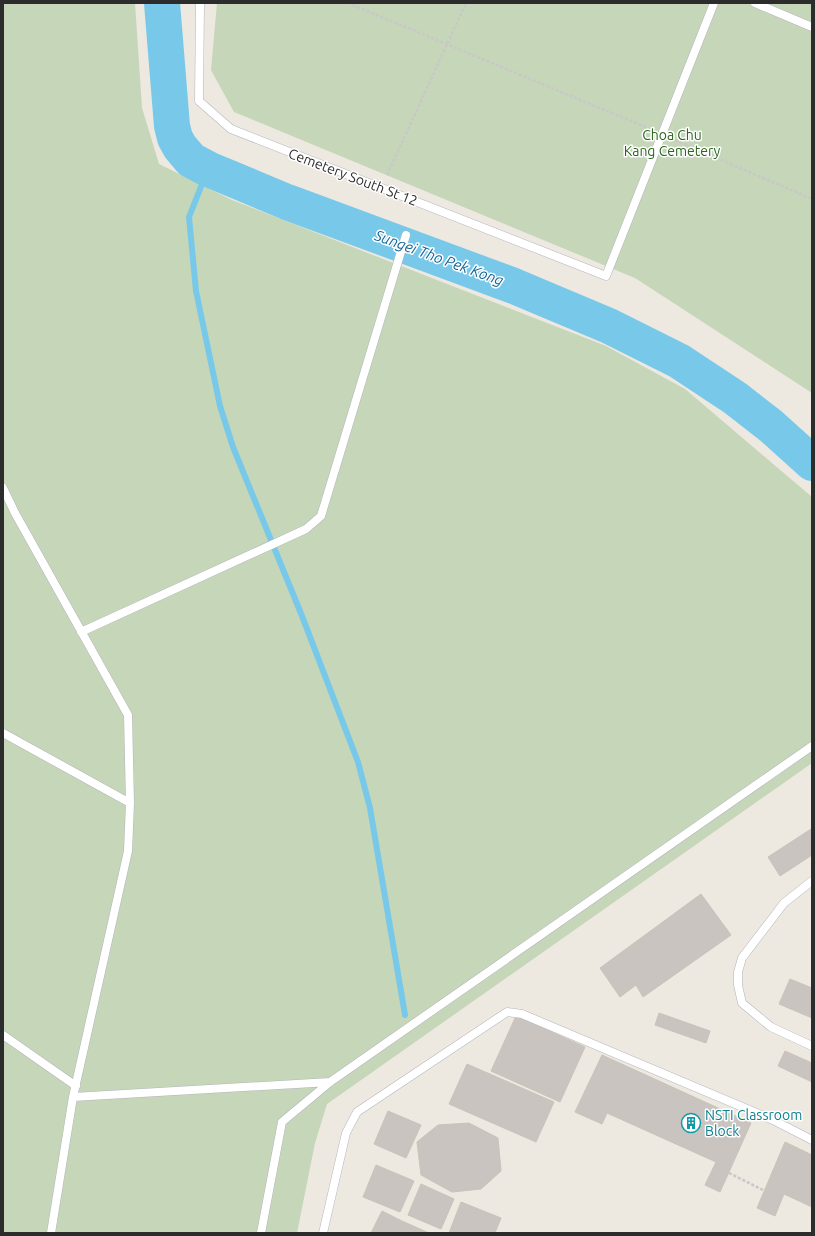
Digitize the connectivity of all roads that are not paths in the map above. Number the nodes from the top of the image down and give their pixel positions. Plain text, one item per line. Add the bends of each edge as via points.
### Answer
1 (200, 3) edge
2 (714, 3) edge
3 (755, 3) edge
4 (812, 27) edge
5 (406, 235) dead end
6 (3, 488) edge
7 (81, 632) junction
8 (3, 733) edge
9 (812, 746) edge
10 (130, 803) junction
11 (812, 881) edge
12 (3, 1035) edge
13 (812, 1046) edge
14 (330, 1082) junction
15 (76, 1086) junction
16 (73, 1097) junction
17 (812, 1140) edge
18 (51, 1233) edge
19 (261, 1233) edge
20 (323, 1233) edge

1 - 2 lane, Cemetery South St 12 via 199,101 231,130 606,276
3 - 4 lane
5 - 7 lane via 321,516 306,529
6 - 7 lane
7 - 10 lane via 128,716
8 - 10 lane
9 - 14 lane
10 - 15 lane via 128,852
11 - 13 lane via 784,903 742,958 738,972 742,1003 771,1026
12 - 15 lane
14 - 16 lane
14 - 19 lane via 282,1122
15 - 16 lane
16 - 18 lane
17 - 20 lane via 773,1120 522,1014 507,1012 357,1112 346,1133

